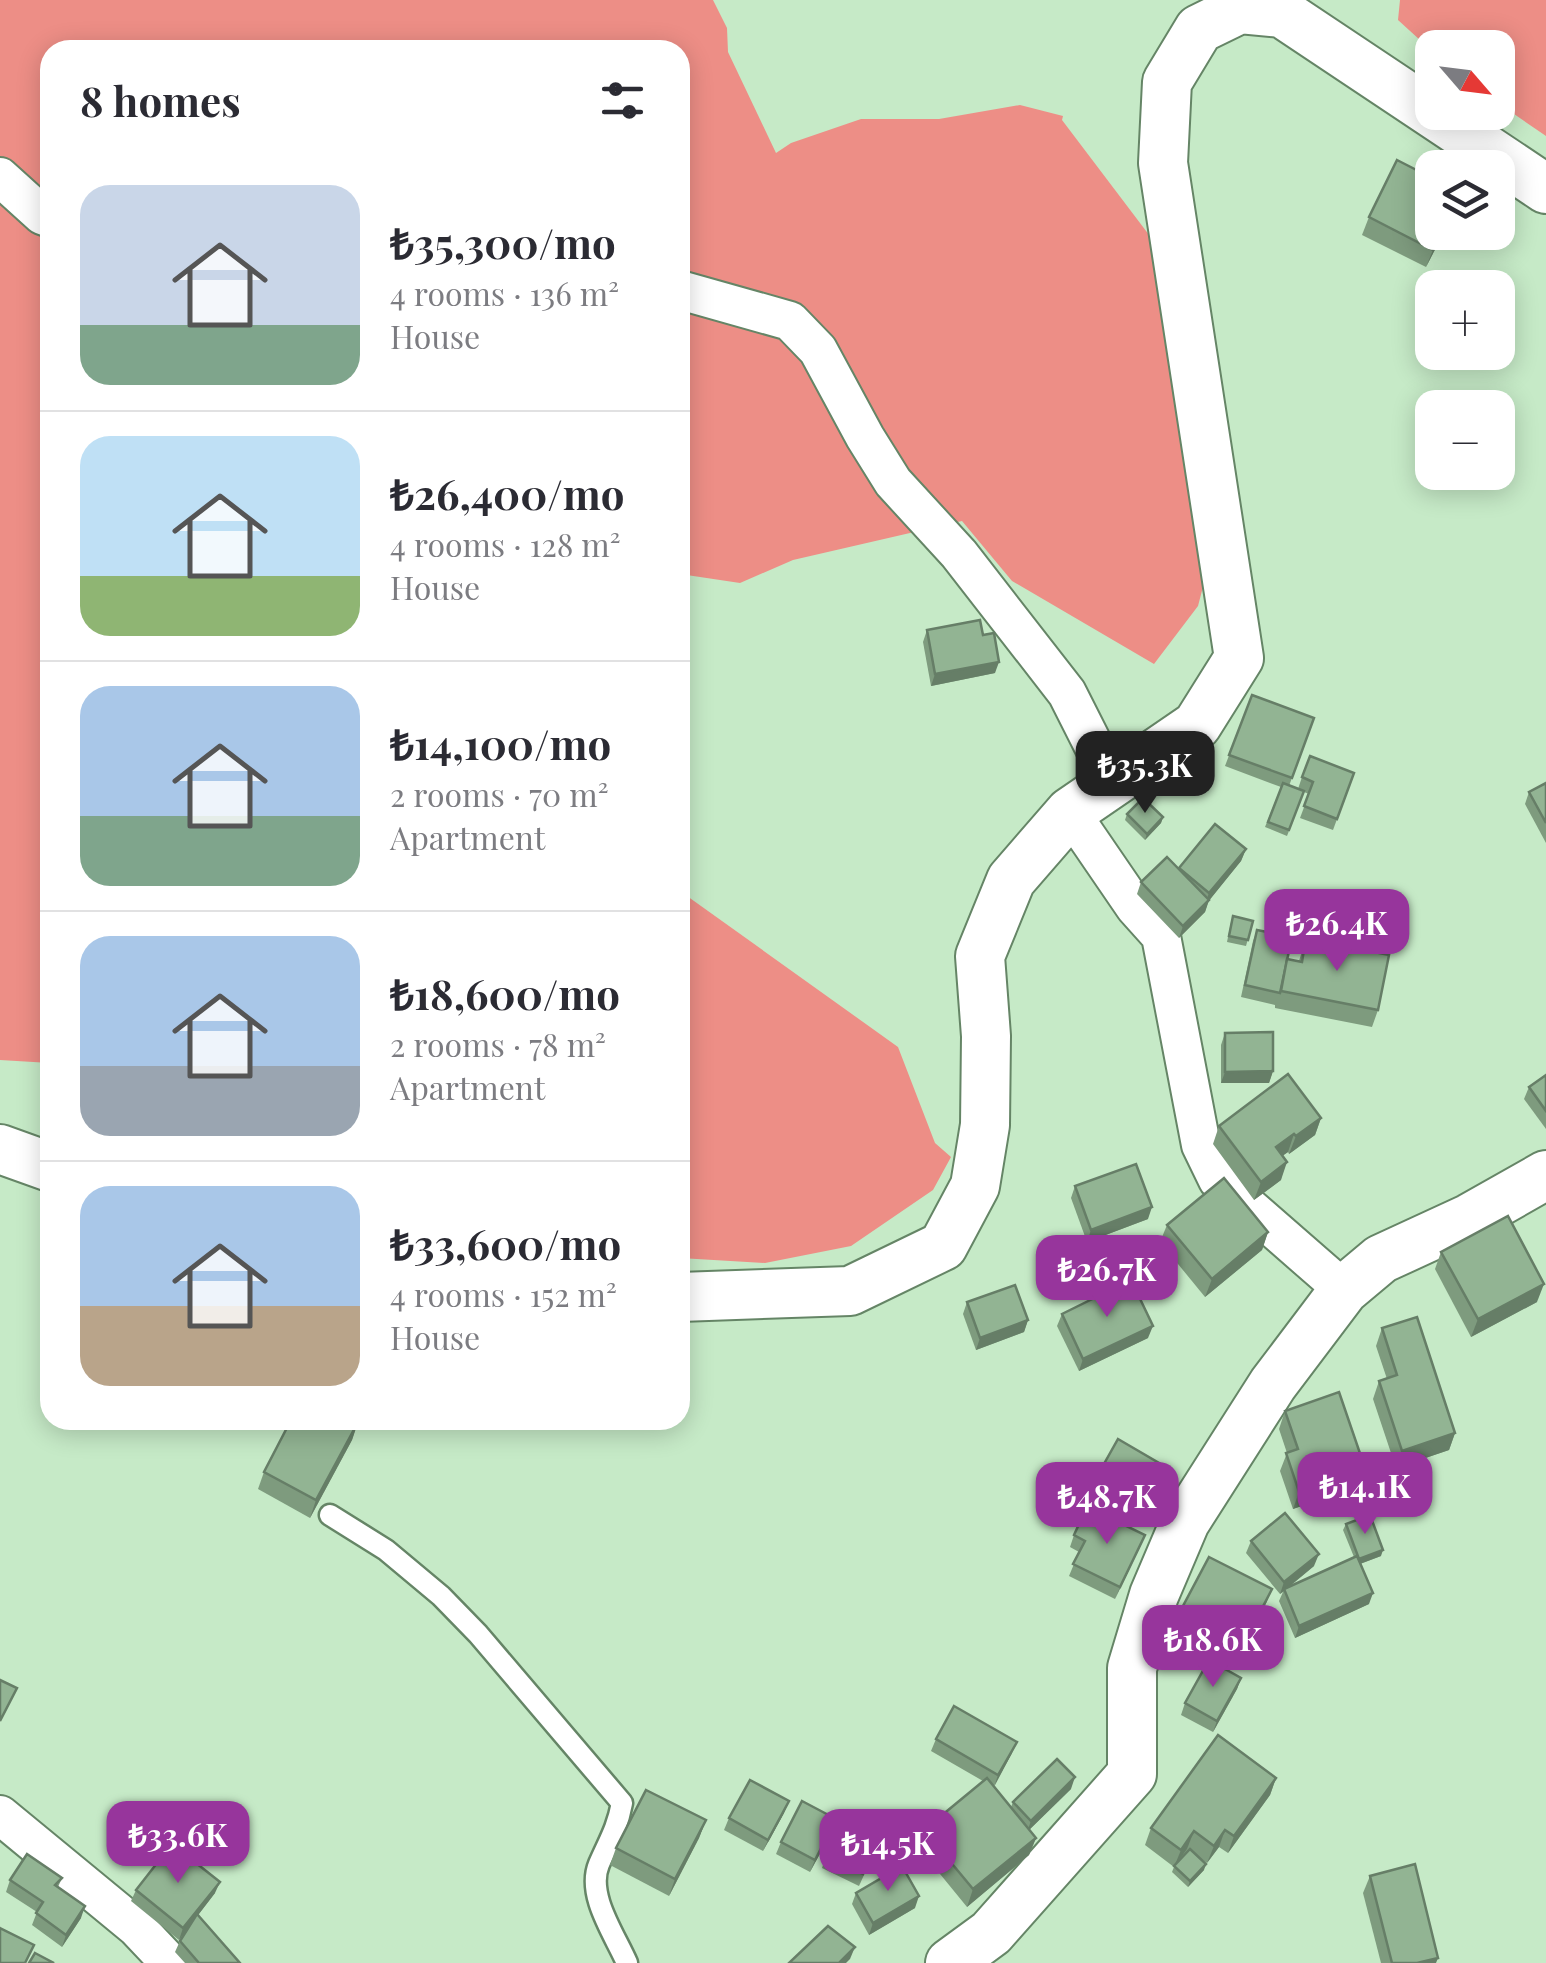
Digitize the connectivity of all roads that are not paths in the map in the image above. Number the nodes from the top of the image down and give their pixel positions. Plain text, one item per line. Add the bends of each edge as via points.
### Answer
1 (0, 176) edge
2 (1546, 189) edge
3 (40, 213) edge
4 (690, 293) edge
5 (1113, 784) junction
6 (1070, 812) junction
7 (0, 1149) edge
8 (40, 1163) edge
9 (1546, 1174) edge
10 (1344, 1290) junction
11 (690, 1297) edge
12 (330, 1515) dead end
13 (0, 1815) edge
14 (170, 1963) edge
15 (628, 1963) edge
16 (950, 1963) edge

1 - 3 street
2 - 5 street via 1282,13 1240,9 1199,28 1167,82 1163,163 1239,658 1197,724
4 - 5 street via 790,321 818,350 893,482 959,554 1067,693
5 - 6 street
6 - 10 street via 1161,936 1201,1144 1218,1180
6 - 11 street via 1011,880 980,956 986,1125 975,1186 943,1246 850,1291
7 - 8 street
9 - 10 street via 1381,1259
10 - 16 street via 1273,1384 1185,1522 1132,1668 1132,1774 992,1933
12 - 15 lane via 441,1596 622,1803 617,1832 597,1868 598,1898
13 - 14 street

